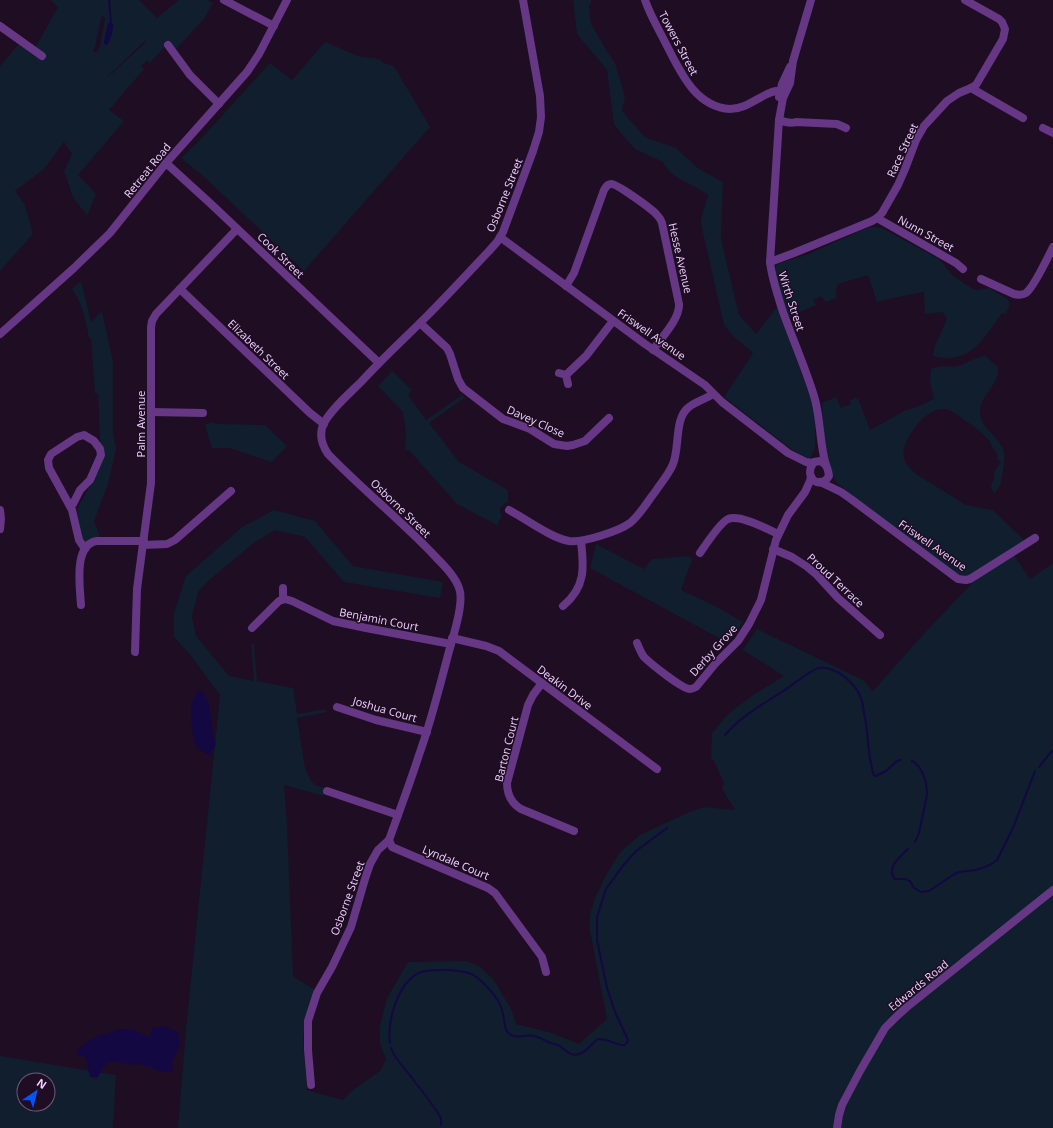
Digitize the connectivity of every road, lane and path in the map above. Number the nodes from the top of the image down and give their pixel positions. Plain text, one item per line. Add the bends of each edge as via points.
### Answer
1 (224, 0) edge
2 (287, 0) edge
3 (523, 0) edge
4 (644, 0) edge
5 (811, 0) edge
6 (965, 0) edge
7 (0, 26) edge
8 (274, 26) junction
9 (168, 45) dead end
10 (42, 56) dead end
11 (971, 88) junction
12 (782, 93) junction
13 (219, 104) junction
14 (1023, 118) dead end
15 (779, 120) junction
16 (846, 128) dead end
17 (1043, 128) dead end
18 (1053, 133) edge
19 (166, 163) junction
20 (877, 218) junction
21 (237, 229) junction
22 (500, 237) junction
23 (1053, 247) edge
24 (770, 262) junction
25 (963, 269) dead end
26 (981, 279) dead end
27 (566, 286) junction
28 (180, 289) junction
29 (613, 322) junction
30 (420, 323) junction
31 (0, 334) edge
32 (653, 350) junction
33 (379, 363) junction
34 (568, 384) dead end
35 (713, 394) junction
36 (151, 412) junction
37 (203, 413) dead end
38 (609, 418) dead end
39 (324, 424) junction
40 (820, 438) junction
41 (788, 453) junction
42 (813, 462) junction
43 (827, 469) junction
44 (810, 476) junction
45 (820, 482) junction
46 (231, 491) dead end
47 (805, 492) junction
48 (842, 492) junction
49 (70, 506) junction
50 (0, 510) edge
51 (509, 510) dead end
52 (0, 529) edge
53 (778, 534) junction
54 (1035, 538) dead end
55 (581, 541) junction
56 (143, 543) junction
57 (85, 549) junction
58 (773, 549) junction
59 (700, 552) dead end
60 (283, 588) dead end
61 (283, 599) junction
62 (81, 605) dead end
63 (563, 606) dead end
64 (252, 628) dead end
65 (880, 635) dead end
66 (452, 641) junction
67 (637, 643) dead end
68 (135, 652) dead end
69 (542, 683) junction
70 (337, 707) dead end
71 (427, 732) junction
72 (657, 769) dead end
73 (327, 791) dead end
74 (398, 815) junction
75 (574, 832) dead end
76 (389, 840) junction
77 (1053, 890) edge
78 (546, 972) dead end
79 (311, 1085) dead end
80 (837, 1128) edge

1 - 8 street
2 - 8 street, Retreat Road
3 - 22 street, Osborne Street via 540,96 541,117 533,151
4 - 12 street, Towers Street via 687,82 705,100 730,109 746,106 774,91
5 - 12 street, Wirth Street via 793,61 790,82
6 - 11 street, Race Street via 999,19 1006,29 1000,45 979,80
7 - 10 street
8 - 13 street, Retreat Road via 251,67
9 - 13 street via 190,75
11 - 14 street
11 - 20 street, Race Street via 947,101 924,126 900,182
12 - 15 street, Wirth Street
13 - 19 street, Retreat Road
15 - 16 street via 792,123 837,124
15 - 24 street, Wirth Street
17 - 18 street
19 - 21 street, Cook Street
19 - 31 street, Retreat Road via 104,240
20 - 24 street
20 - 25 street, Nunn Street
21 - 28 street, Palm Avenue
21 - 33 street, Cook Street
22 - 27 street, Friswell Avenue
22 - 30 street, Osborne Street
23 - 26 street via 1026,294 1014,294
24 - 40 street, Wirth Street via 773,282 815,401
27 - 29 street, Friswell Avenue
27 - 32 street, Hesse Avenue via 574,273 604,190 608,184 619,186 660,218 680,304 675,319
28 - 36 street, Palm Avenue via 152,321
28 - 39 street, Elizabeth Street
29 - 32 street, Friswell Avenue
29 - 34 street via 586,356 562,374
30 - 33 street, Osborne Street
30 - 38 street, Davey Close via 447,348 463,388 503,419 530,429 554,444 573,446 585,441
32 - 35 street, Friswell Avenue via 702,382
33 - 39 street, Osborne Street
35 - 41 street, Friswell Avenue
35 - 55 street via 690,406 683,414 673,465 635,517 617,530
36 - 37 street
36 - 56 street, Palm Avenue via 151,483
39 - 66 street, Osborne Street via 322,441 328,454 424,546 456,582 460,589 461,602
40 - 42 street, Wirth Street
40 - 43 street, Wirth Street
41 - 42 street, Friswell Avenue via 806,462
41 - 44 street, Friswell Avenue
42 - 43 street via 820,461
42 - 44 street
43 - 45 street via 829,476
43 - 48 street, Friswell Avenue via 833,483
44 - 45 street
44 - 47 street, Derby Grove
45 - 47 street, Derby Grove
45 - 48 street, Friswell Avenue
46 - 56 street via 175,540 167,544
47 - 53 street, Derby Grove
48 - 54 street, Friswell Avenue via 962,580 974,577
49 - 49 street via 49,468 48,460 51,454 84,435 98,445 101,457 90,480
49 - 57 street via 79,540
50 - 52 street
51 - 55 street via 554,536 570,541
53 - 58 street, Derby Grove
53 - 59 street via 746,520 728,519
55 - 63 street via 581,581 572,598
56 - 57 street via 97,540
56 - 68 street, Palm Avenue via 137,589
57 - 62 street via 80,565
58 - 65 street, Proud Terrace via 806,566
58 - 67 street, Derby Grove via 760,600 749,624 738,641 692,689 678,684 648,661 640,652
60 - 61 street
61 - 64 street
61 - 66 street, Benjamin Court via 333,621
66 - 69 street, Deakin Drive via 499,651
66 - 71 street, Osborne Street
69 - 72 street, Deakin Drive
69 - 75 street, Barton Court via 528,705 507,783 508,794 521,809
70 - 71 street, Joshua Court via 376,720
71 - 74 street, Osborne Street
73 - 74 street
74 - 76 street, Osborne Street
76 - 78 street, Lyndale Court via 392,847 496,893 542,957
76 - 79 street, Osborne Street via 378,850 370,864 351,927 317,993 308,1021
77 - 80 street, Edwards Road via 888,1025 849,1091 840,1110

